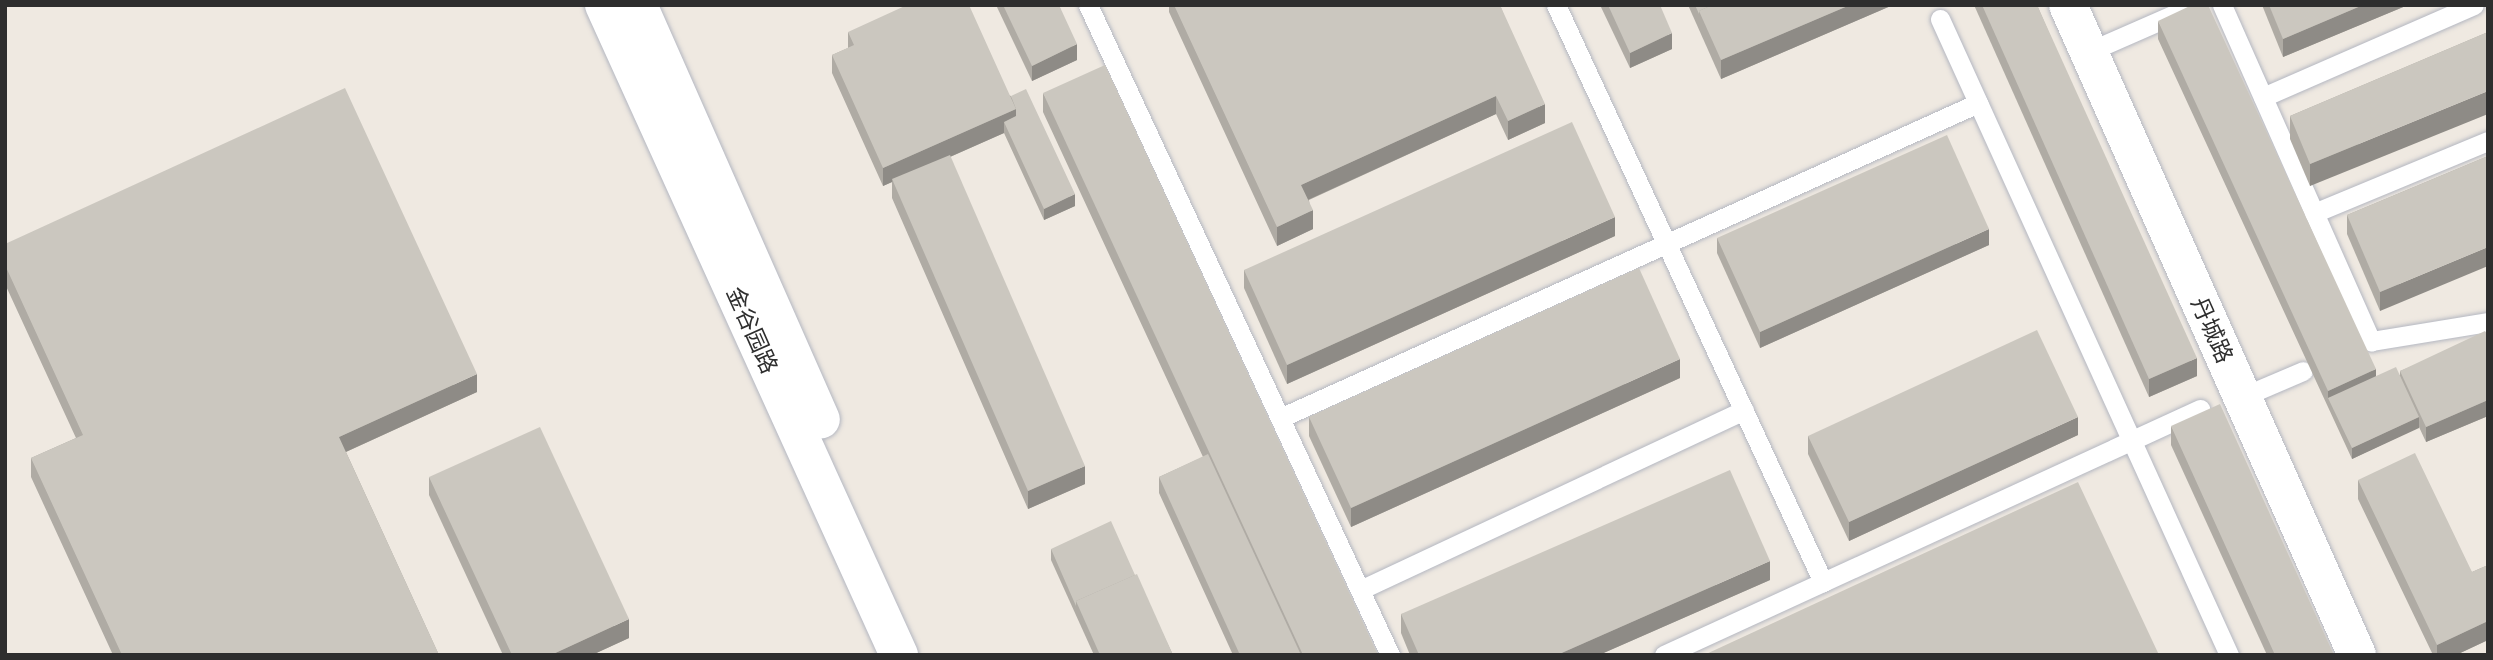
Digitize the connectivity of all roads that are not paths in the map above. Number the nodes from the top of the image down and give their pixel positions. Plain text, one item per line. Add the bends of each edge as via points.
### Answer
1 (604, 5) edge
2 (638, 5) edge
3 (1088, 5) edge
4 (1556, 5) edge
5 (2068, 5) edge
6 (2195, 5) edge
7 (2222, 5) edge
8 (2474, 5) edge
9 (1940, 19) dead end
10 (2088, 52) junction
11 (2263, 97) junction
12 (1978, 103) junction
13 (2488, 141) edge
14 (2314, 213) junction
15 (1667, 244) junction
16 (2488, 322) edge
17 (2303, 371) dead end
18 (2242, 397) junction
19 (2200, 409) dead end
20 (1744, 410) junction
21 (1280, 418) junction
22 (2131, 440) junction
23 (1824, 582) junction
24 (1360, 590) junction
25 (899, 655) edge
26 (925, 655) edge
27 (1390, 655) edge
28 (1664, 655) edge
29 (2229, 655) edge
30 (2357, 655) edge

1 - 25 main road, 金谷园路
2 - 26 main road, 金谷园路
3 - 21 lane
4 - 15 lane
5 - 10 main road, 丹城路
6 - 10 lane
7 - 11 lane
8 - 11 lane
9 - 12 lane
10 - 18 main road, 丹城路
11 - 14 lane
12 - 15 lane
12 - 22 lane
13 - 14 lane
14 - 16 lane via 2366,343
15 - 20 lane
15 - 21 lane
17 - 18 lane
18 - 30 main road, 丹城路
19 - 22 lane
20 - 23 lane
20 - 24 lane
21 - 24 lane
22 - 23 lane
22 - 29 lane
23 - 28 lane
24 - 27 lane

